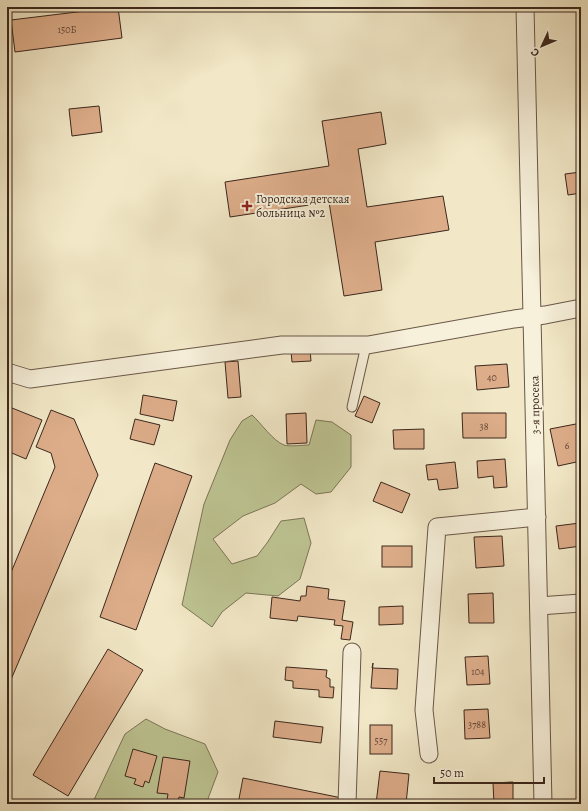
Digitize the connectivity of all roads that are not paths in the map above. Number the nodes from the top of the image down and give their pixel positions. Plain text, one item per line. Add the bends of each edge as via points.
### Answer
1 (525, 7) edge
2 (581, 308) edge
3 (533, 316) junction
4 (368, 345) junction
5 (7, 372) edge
6 (352, 408) dead end
7 (537, 517) junction
8 (581, 603) edge
9 (539, 606) junction
10 (352, 652) dead end
11 (429, 754) dead end
12 (346, 804) edge
13 (543, 804) edge

1 - 3 street, 3-я просека
2 - 3 street
3 - 4 street
3 - 7 street, 3-я просека
4 - 5 street via 282,345 30,379
4 - 6 lane
7 - 9 street, 3-я просека
7 - 11 street via 437,527 424,710
8 - 9 street
9 - 13 street, 3-я просека
10 - 12 street

